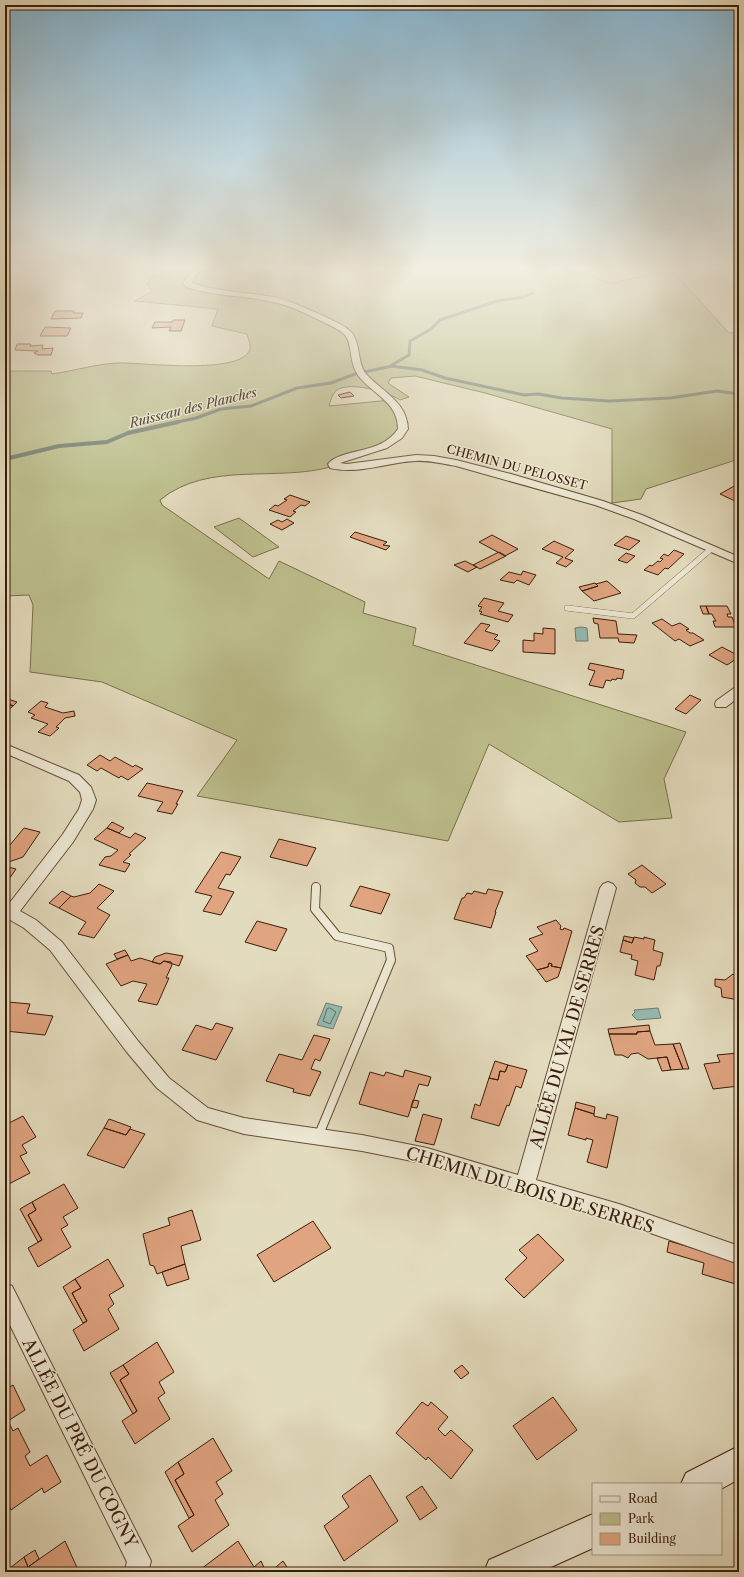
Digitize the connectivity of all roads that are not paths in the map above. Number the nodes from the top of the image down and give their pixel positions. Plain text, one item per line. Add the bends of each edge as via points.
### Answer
1 (353, 341) edge
2 (711, 549) junction
3 (739, 561) edge
4 (567, 608) dead end
5 (739, 691) edge
6 (721, 704) dead end
7 (5, 748) edge
8 (316, 887) dead end
9 (608, 888) dead end
10 (8, 911) edge
11 (318, 1137) junction
12 (525, 1185) junction
13 (739, 1255) edge
14 (5, 1293) edge
15 (739, 1462) edge
16 (699, 1483) edge
17 (592, 1531) edge
18 (136, 1572) edge
19 (501, 1572) edge

1 - 2 street, CHEMIN DU PELOSSET via 355,362 360,373 391,400 403,417 403,429 393,441 338,460 334,466 347,467 421,458 456,463 599,503
2 - 3 street, CHEMIN DU PELOSSET
2 - 4 lane via 633,616
5 - 6 street
7 - 10 street via 74,778 87,792 89,799 86,810 74,829
8 - 11 lane via 316,910 336,936 389,948 391,960
9 - 12 street, ALLÉE DU VAL DE SERRES
10 - 11 street, CHEMIN DU BOIS DE SERRES via 30,924 56,946 132,1046 177,1096 203,1114 237,1124
11 - 12 street, CHEMIN DU BOIS DE SERRES via 427,1156
12 - 13 street, CHEMIN DU BOIS DE SERRES
14 - 18 street, ALLÉE DU PRÉ DU COGNY via 139,1561
15 - 16 street
17 - 19 street

